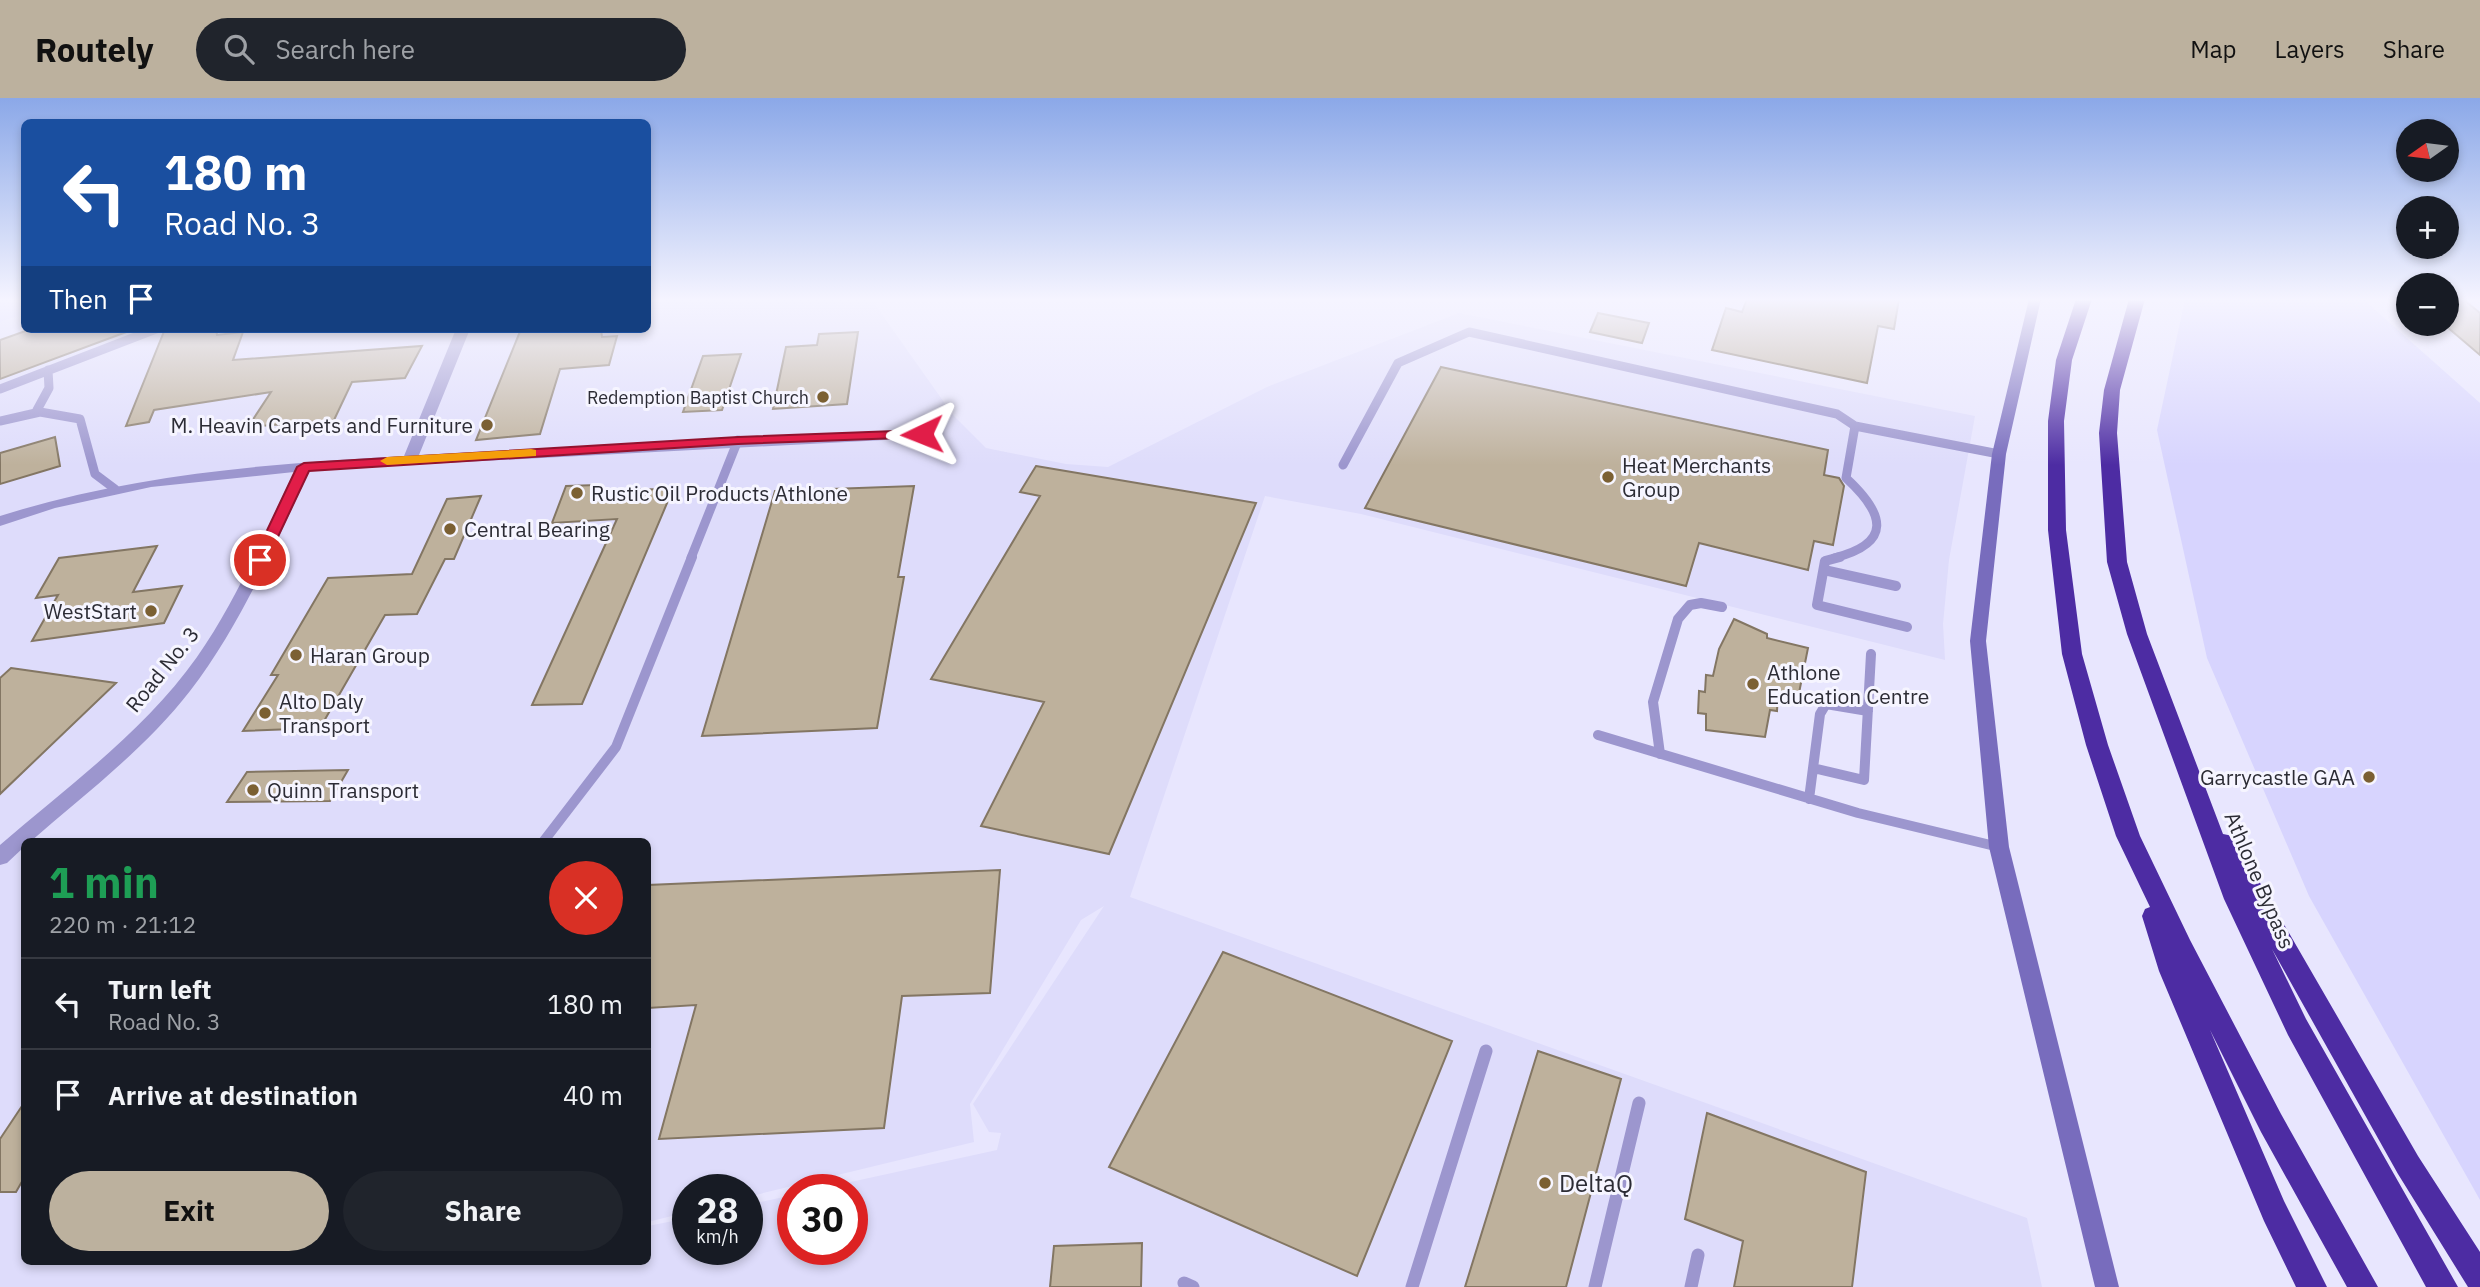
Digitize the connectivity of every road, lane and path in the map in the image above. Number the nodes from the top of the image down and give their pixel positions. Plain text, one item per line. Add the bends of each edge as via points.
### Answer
1 (89, 354) edge
2 (453, 354) edge
3 (1417, 354) edge
4 (1570, 354) edge
5 (2022, 354) edge
6 (2066, 354) edge
7 (2119, 354) edge
8 (48, 370) junction
9 (0, 389) edge
10 (37, 410) junction
11 (0, 421) edge
12 (1855, 426) junction
13 (922, 434) dead end
14 (738, 440) junction
15 (1999, 454) junction
16 (411, 460) junction
17 (1343, 465) dead end
18 (304, 467) junction
19 (115, 489) junction
20 (0, 521) edge
21 (1824, 570) junction
22 (1896, 586) dead end
23 (1722, 607) dead end
24 (1908, 627) dead end
25 (1871, 654) dead end
26 (1868, 711) junction
27 (1598, 736) dead end
28 (1660, 754) junction
29 (1813, 768) junction
30 (2197, 796) junction
31 (1809, 799) junction
32 (2128, 836) junction
33 (21, 838) edge
34 (21, 838) edge
35 (546, 838) edge
36 (1999, 847) junction
37 (0, 857) edge
38 (1486, 1051) dead end
39 (1639, 1103) dead end
40 (1698, 1255) dead end
41 (2480, 1279) edge
42 (1412, 1287) edge
43 (1595, 1287) edge
44 (1691, 1287) edge
45 (2107, 1287) edge
46 (2312, 1287) edge
47 (2363, 1287) edge
48 (2443, 1287) edge

1 - 8 lane
2 - 16 street
3 - 17 lane via 1398,363
4 - 12 lane via 1837,414
5 - 15 street
6 - 32 highway via 2056,421 2057,530 2072,654
7 - 30 highway, Athlone Bypass via 2109,422 2117,562 2137,634
8 - 9 lane
8 - 10 lane via 49,388
10 - 11 lane
10 - 19 lane via 80,419 95,474
12 - 15 lane
12 - 21 lane via 1846,478 1875,508 1877,527 1873,540 1860,550 1825,561
13 - 14 street
14 - 16 street
14 - 35 lane via 616,747
15 - 36 street via 1978,641
16 - 18 street
18 - 19 street via 227,472
18 - 34 street, Road No. 3 via 245,591 198,668 133,739
19 - 20 street
21 - 22 lane
21 - 24 lane via 1817,605
23 - 28 lane via 1690,605 1678,619 1653,702
25 - 26 lane
26 - 29 lane via 1826,704 1820,714
26 - 29 lane via 1864,780
27 - 28 lane
28 - 31 lane
29 - 31 lane
30 - 41 highway via 2408,1165
30 - 48 highway, Athlone Bypass via 2236,900 2297,1027
31 - 36 lane
32 - 46 highway via 2172,971 2274,1211
32 - 47 highway via 2271,1123
33 - 37 street, Road No. 3
36 - 45 street
38 - 42 lane
39 - 43 lane
40 - 44 lane

